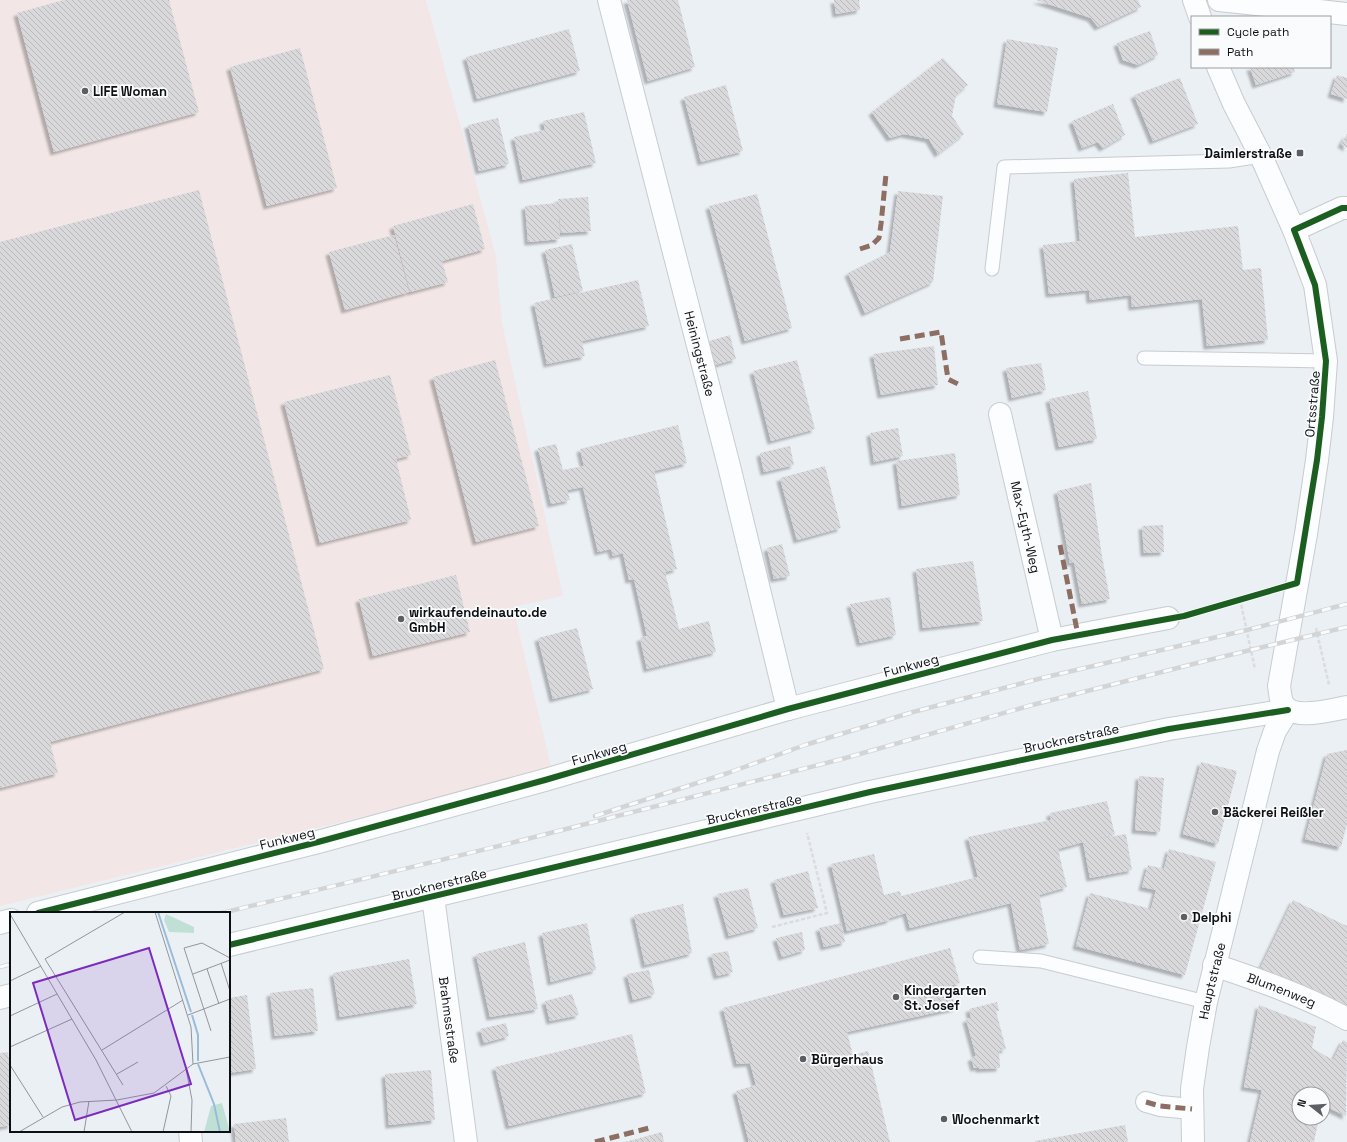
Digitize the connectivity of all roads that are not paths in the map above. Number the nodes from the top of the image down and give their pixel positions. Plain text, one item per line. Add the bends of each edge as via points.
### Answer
1 (609, 0) edge
2 (1194, 0) edge
3 (1219, 0) edge
4 (1347, 14) edge
5 (1200, 16) edge
6 (1218, 68) edge
7 (1262, 156) junction
8 (1347, 208) edge
9 (1294, 230) junction
10 (992, 269) dead end
11 (1144, 358) dead end
12 (1326, 361) junction
13 (1000, 414) dead end
14 (1168, 618) dead end
15 (1052, 640) junction
16 (1340, 708) edge
17 (788, 709) junction
18 (1288, 710) junction
19 (433, 897) junction
20 (42, 912) edge
21 (10, 920) edge
22 (0, 922) edge
23 (230, 945) edge
24 (980, 957) dead end
25 (1214, 964) junction
26 (10, 995) edge
27 (0, 998) edge
28 (1206, 1002) junction
29 (1347, 1019) edge
30 (1146, 1102) dead end
31 (1192, 1109) junction
32 (190, 1132) edge
33 (191, 1142) edge
34 (466, 1142) edge
35 (1193, 1142) edge

1 - 17 street, Heiningstraße via 725,451
2 - 5 street
3 - 4 street
6 - 7 street, Ortsstraße via 1234,104
7 - 9 street, Ortsstraße
7 - 10 lane via 1229,161 1004,167
8 - 9 street
9 - 12 street, Ortsstraße via 1315,285
11 - 12 lane
12 - 18 street, Ortsstraße via 1317,460 1279,686 1282,702
13 - 15 street, Max-Eyth-Weg
14 - 15 street, Funkweg
15 - 17 street, Funkweg
16 - 18 street, Brucknerstraße via 1310,713
17 - 20 street, Funkweg via 545,780 318,842
18 - 19 street, Brucknerstraße via 1169,729 870,792
18 - 25 street, Hauptstraße via 1275,732 1268,751
19 - 23 street, Brucknerstraße
19 - 34 street, Brahmsstraße
21 - 22 street
24 - 28 lane via 1041,962
25 - 28 street, Hauptstraße
25 - 29 street, Blumenweg via 1263,981
26 - 27 street
28 - 31 street, Hauptstraße via 1192,1089
30 - 31 street
31 - 35 street, Hauptstraße
32 - 33 street

